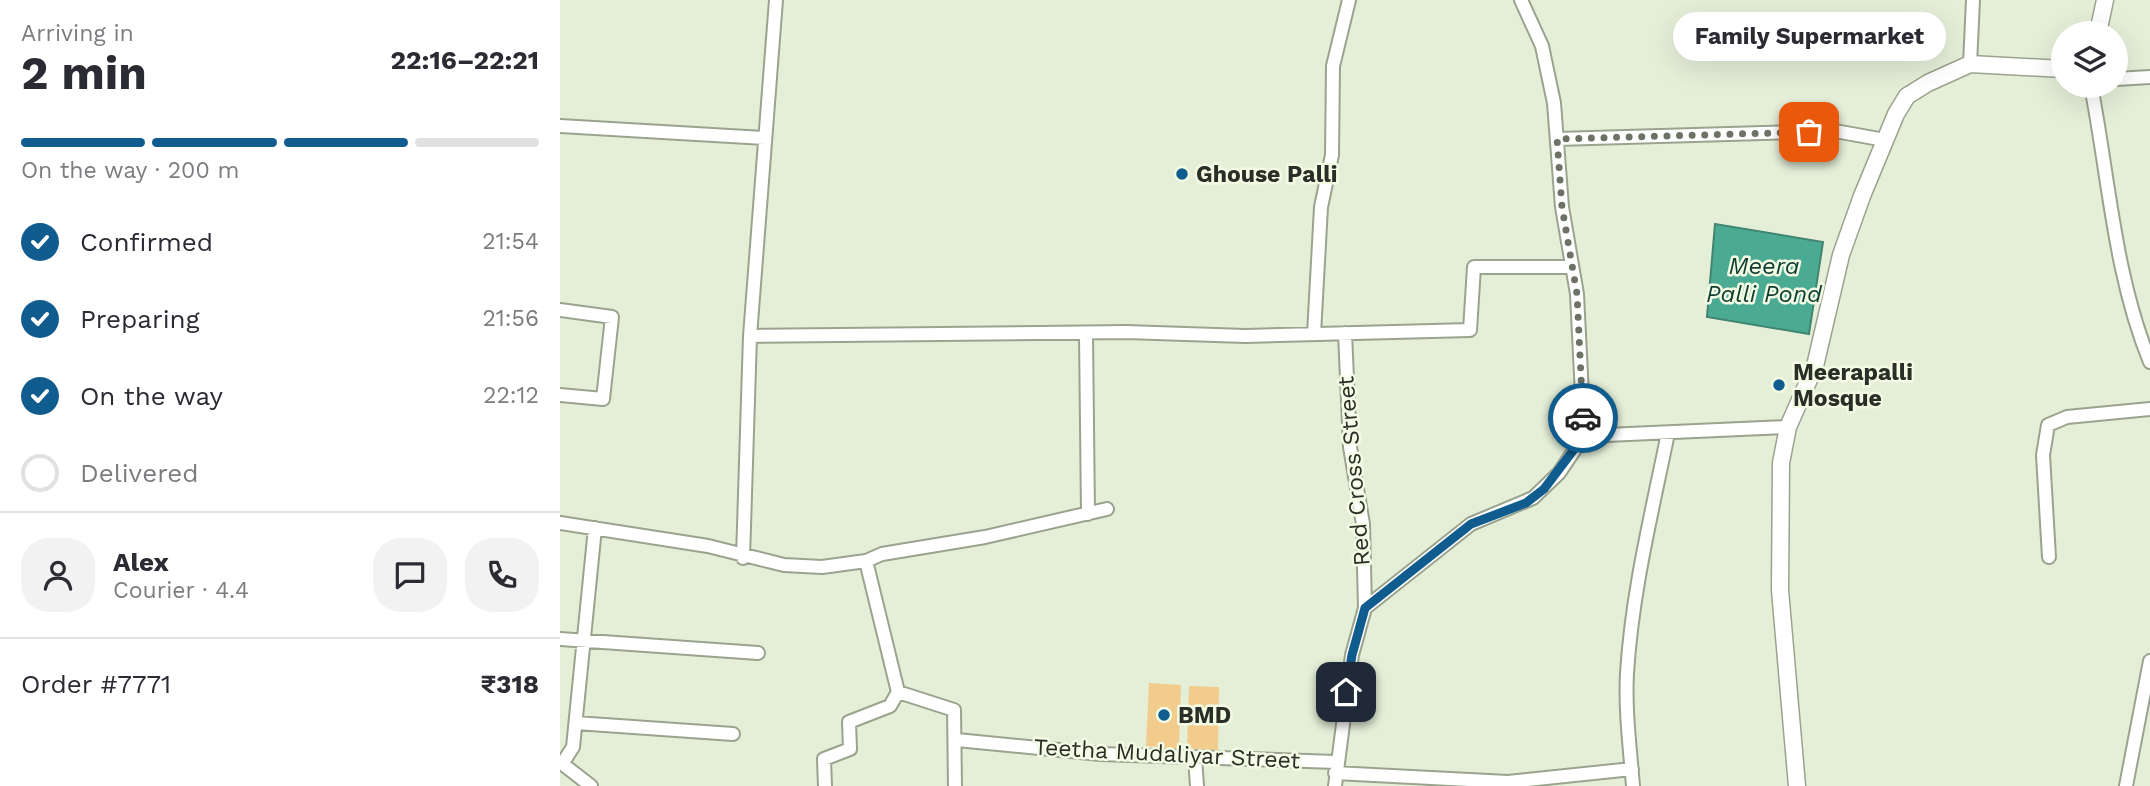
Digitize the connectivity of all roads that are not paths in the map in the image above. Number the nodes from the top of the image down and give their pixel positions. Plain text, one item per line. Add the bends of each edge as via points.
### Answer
1 (776, 0) edge
2 (1349, 0) edge
3 (1521, 0) edge
4 (1973, 0) edge
5 (2105, 0) edge
6 (2101, 21) edge
7 (1970, 64) junction
8 (2051, 68) edge
9 (2150, 77) edge
10 (2128, 78) edge
11 (2093, 98) edge
12 (560, 126) edge
13 (765, 138) junction
14 (1557, 139) junction
15 (1885, 140) junction
16 (1572, 267) junction
17 (560, 310) edge
18 (1314, 334) junction
19 (1345, 334) junction
20 (1086, 335) junction
21 (750, 336) junction
22 (2150, 362) edge
23 (560, 395) edge
24 (2150, 409) edge
25 (1788, 427) junction
26 (1668, 433) junction
27 (1584, 436) junction
28 (1107, 509) dead end
29 (1088, 514) junction
30 (560, 523) edge
31 (595, 528) junction
32 (2049, 557) dead end
33 (743, 558) junction
34 (866, 561) junction
35 (1365, 608) junction
36 (560, 639) edge
37 (585, 641) junction
38 (758, 653) dead end
39 (2150, 661) edge
40 (898, 692) junction
41 (576, 723) junction
42 (733, 734) dead end
43 (957, 740) junction
44 (1195, 758) junction
45 (561, 763) edge
46 (1632, 769) junction
47 (1335, 774) edge
48 (586, 784) edge
49 (825, 786) edge
50 (956, 786) edge
51 (1197, 786) edge
52 (1633, 786) edge
53 (1797, 786) edge
54 (2126, 786) edge

1 - 13 street
2 - 18 street via 1333,66 1332,155 1321,207
3 - 14 street via 1542,46
4 - 7 street
5 - 6 street
7 - 8 street
7 - 15 street via 1946,72 1907,96
9 - 10 street
11 - 22 street via 2118,250 2135,323
12 - 13 street
13 - 21 street
14 - 15 street via 1835,131
14 - 16 street
15 - 25 street via 1841,255 1815,366
16 - 19 street via 1474,267 1470,330
16 - 27 street
17 - 23 street via 612,317 603,399
18 - 19 street
18 - 20 street
19 - 35 street, Red Cross Street via 1350,447 1363,524
20 - 21 street
20 - 29 street
21 - 33 street
24 - 32 street via 2067,417 2048,425 2043,455
25 - 26 street
25 - 53 street via 1781,463 1780,579
26 - 27 street
26 - 46 street via 1630,650
27 - 35 street via 1559,473 1533,498 1471,524
28 - 29 street
29 - 34 street via 882,554
30 - 31 street
31 - 33 street via 708,546
31 - 37 street
33 - 34 street via 822,567
34 - 40 street
35 - 47 street, Red Cross Street via 1352,655
36 - 37 street
37 - 38 street
37 - 41 street
39 - 54 street
40 - 43 street via 954,710
40 - 49 street via 890,706 849,722 850,749 824,759
41 - 42 street
41 - 45 street via 573,747
43 - 44 street, Teetha Mudaliyar Street
43 - 50 street
44 - 47 street, Teetha Mudaliyar Street
44 - 51 street
45 - 48 street
46 - 47 street, Teetha Mudaliyar Street via 1508,782
46 - 52 street

